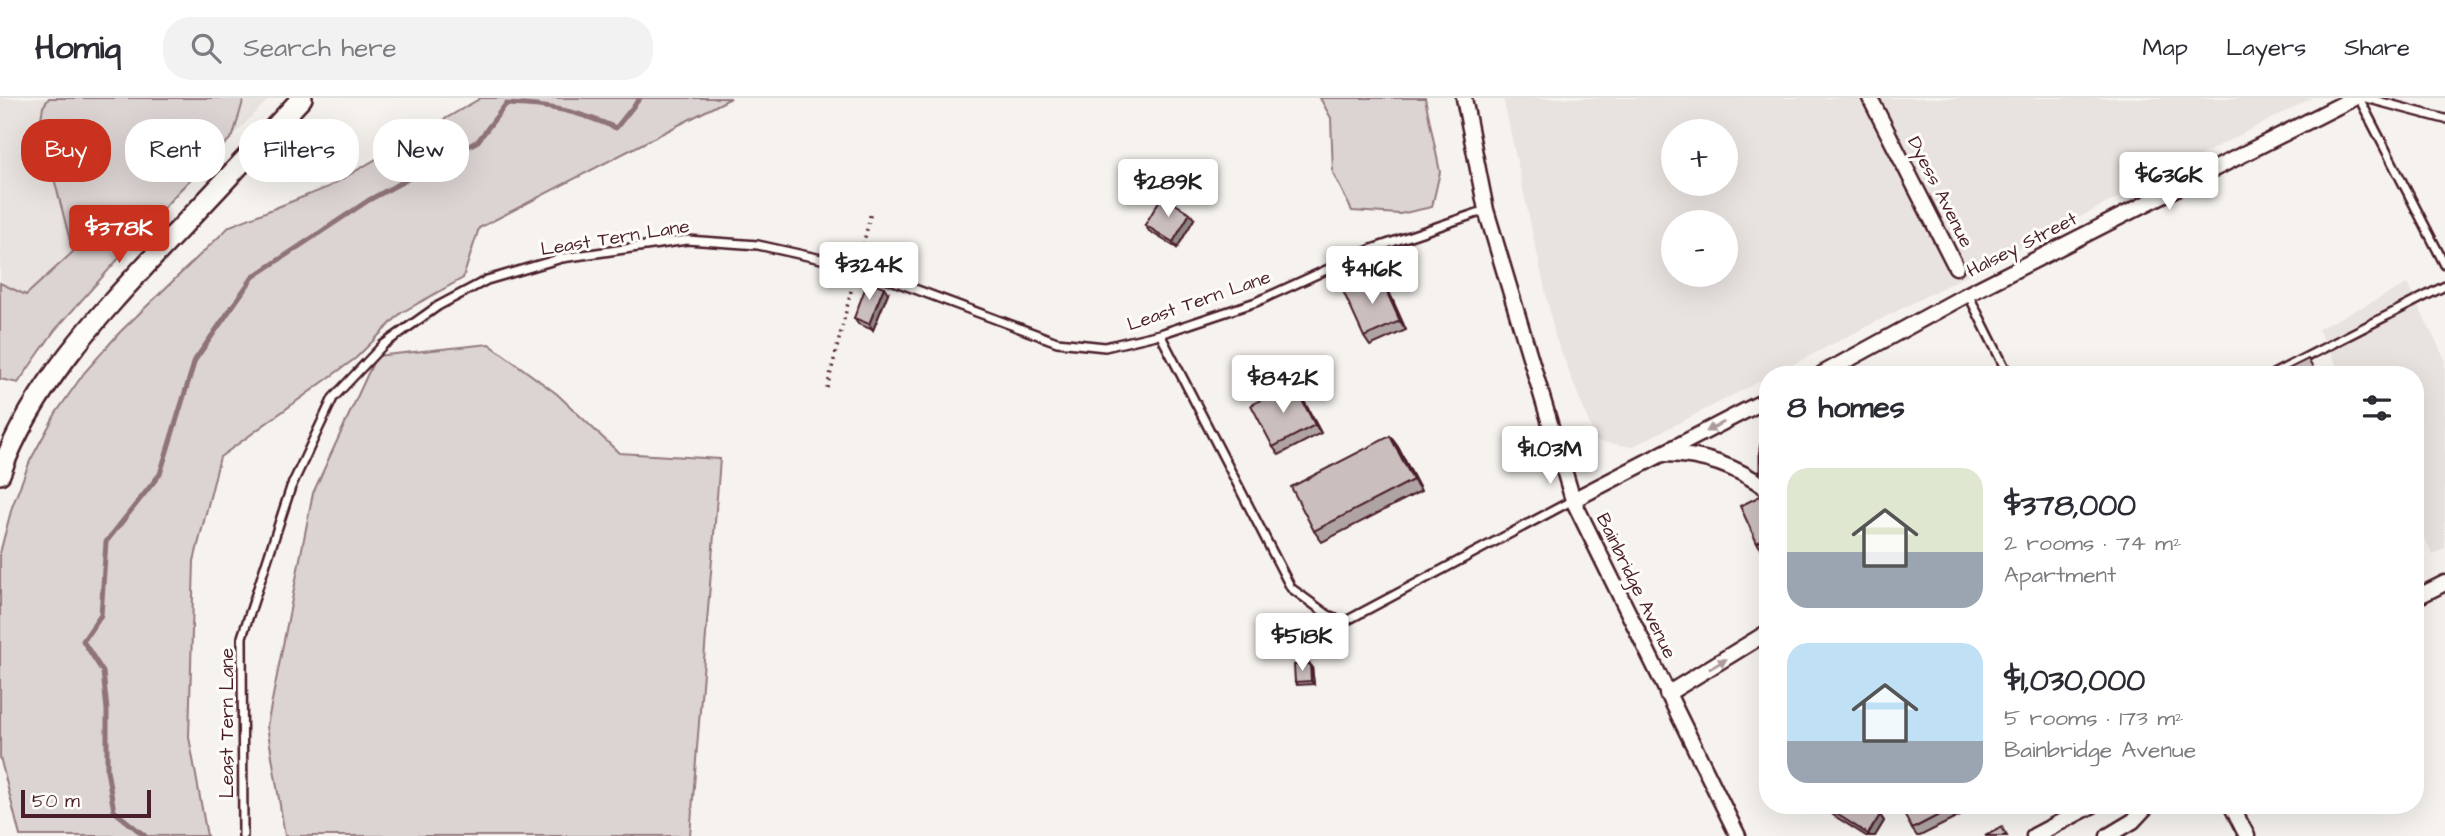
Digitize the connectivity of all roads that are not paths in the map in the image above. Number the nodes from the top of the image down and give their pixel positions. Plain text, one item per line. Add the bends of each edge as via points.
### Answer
1 (302, 98) edge
2 (1464, 98) edge
3 (1870, 98) edge
4 (2357, 98) edge
5 (2366, 98) edge
6 (2445, 119) edge
7 (1486, 210) junction
8 (2445, 265) edge
9 (1956, 267) dead end
10 (2445, 286) edge
11 (1968, 294) junction
12 (1160, 334) junction
13 (1837, 366) edge
14 (2004, 366) edge
15 (2289, 366) edge
16 (1759, 404) edge
17 (1664, 454) junction
18 (0, 474) edge
19 (1759, 483) edge
20 (1573, 500) junction
21 (2445, 583) edge
22 (2424, 594) edge
23 (1759, 638) edge
24 (1667, 694) junction
25 (2076, 814) edge
26 (2140, 814) edge
27 (2236, 814) edge
28 (243, 836) edge
29 (1738, 836) edge
30 (2034, 836) edge
31 (2108, 836) edge
32 (2247, 836) edge

1 - 18 street via 135,277 71,353 26,420
2 - 7 street, Bainbridge Avenue
3 - 9 street, Dyess Avenue
4 - 8 lane
4 - 11 street, Halsey Street
5 - 6 lane
7 - 12 lane, Least Tern Lane via 1372,249 1256,302
7 - 20 street, Bainbridge Avenue
10 - 15 lane
11 - 13 street, Halsey Street
11 - 14 lane
12 - 20 lane via 1291,587 1344,622
12 - 28 lane, Least Tern Lane via 1105,347 1057,342 857,267 758,245 687,240 562,258 487,280 438,306 383,345 333,398 291,487 242,637
16 -> 17 street
17 - 19 street via 1691,455 1729,465
17 - 20 street
20 - 24 street, Bainbridge Avenue
21 - 22 street
24 -> 23 street
24 - 29 street, Bainbridge Avenue
25 - 30 street
26 - 31 street
27 - 32 street

